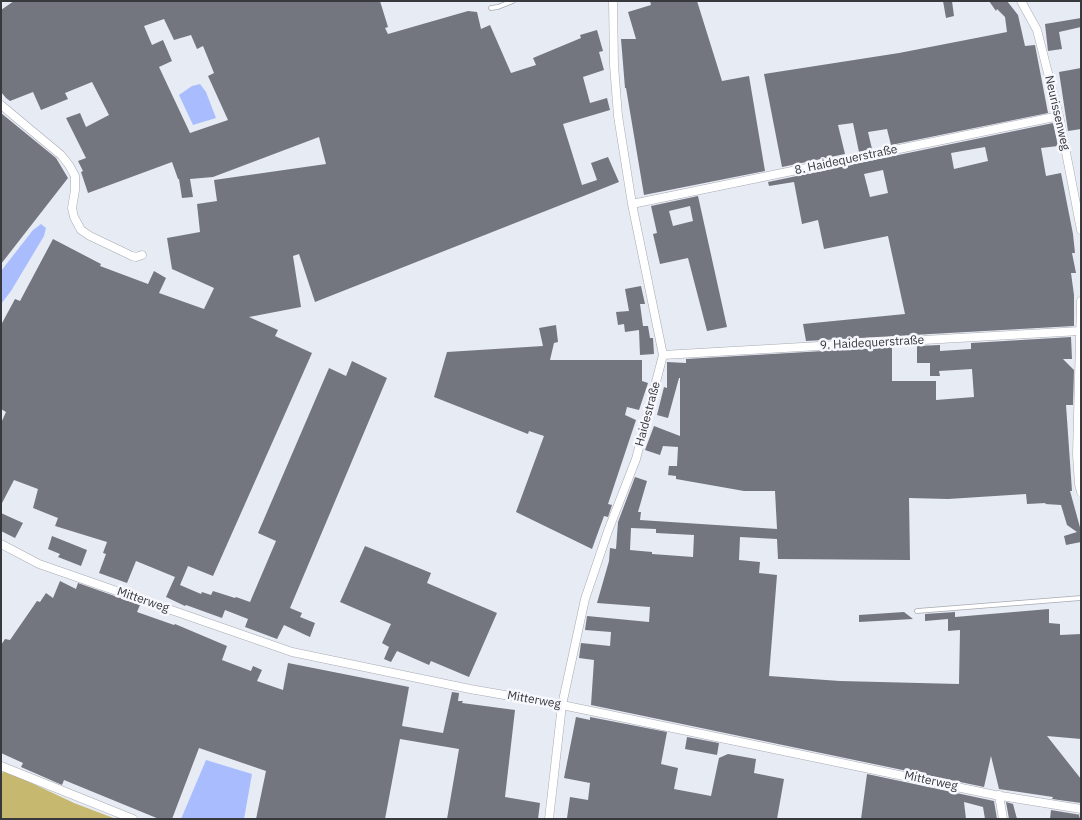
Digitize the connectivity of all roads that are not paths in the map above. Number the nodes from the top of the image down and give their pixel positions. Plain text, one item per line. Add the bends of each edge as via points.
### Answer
1 (513, 1) edge
2 (613, 1) edge
3 (1021, 1) edge
4 (490, 8) dead end
5 (1, 105) edge
6 (1059, 116) junction
7 (632, 204) junction
8 (1081, 230) edge
9 (142, 254) dead end
10 (1081, 301) edge
11 (1080, 331) edge
12 (663, 355) junction
13 (1081, 492) edge
14 (1, 544) edge
15 (1081, 598) edge
16 (916, 611) dead end
17 (562, 705) junction
18 (1, 766) edge
19 (999, 795) junction
20 (1081, 809) edge
21 (133, 819) edge
22 (549, 819) edge
23 (1004, 819) edge

1 - 4 lane
2 - 7 street, Haidestraße via 618,116
3 - 6 street, Neurissenweg via 1037,30
5 - 9 street via 69,165 75,176 72,208 81,230 132,256
6 - 7 street, 8. Haidequerstraße
6 - 8 street, Neurissenweg
7 - 12 street, Haidestraße
10 - 11 street
11 - 12 street, 9. Haidequerstraße
11 - 13 street via 1077,455
12 - 17 street, Haidestraße via 636,459 585,598
14 - 17 street, Mitterweg via 39,564 292,652
15 - 16 lane
17 - 19 street, Mitterweg
17 - 22 street, Haidestraße
18 - 21 street
19 - 20 street, Mitterweg
19 - 23 street

